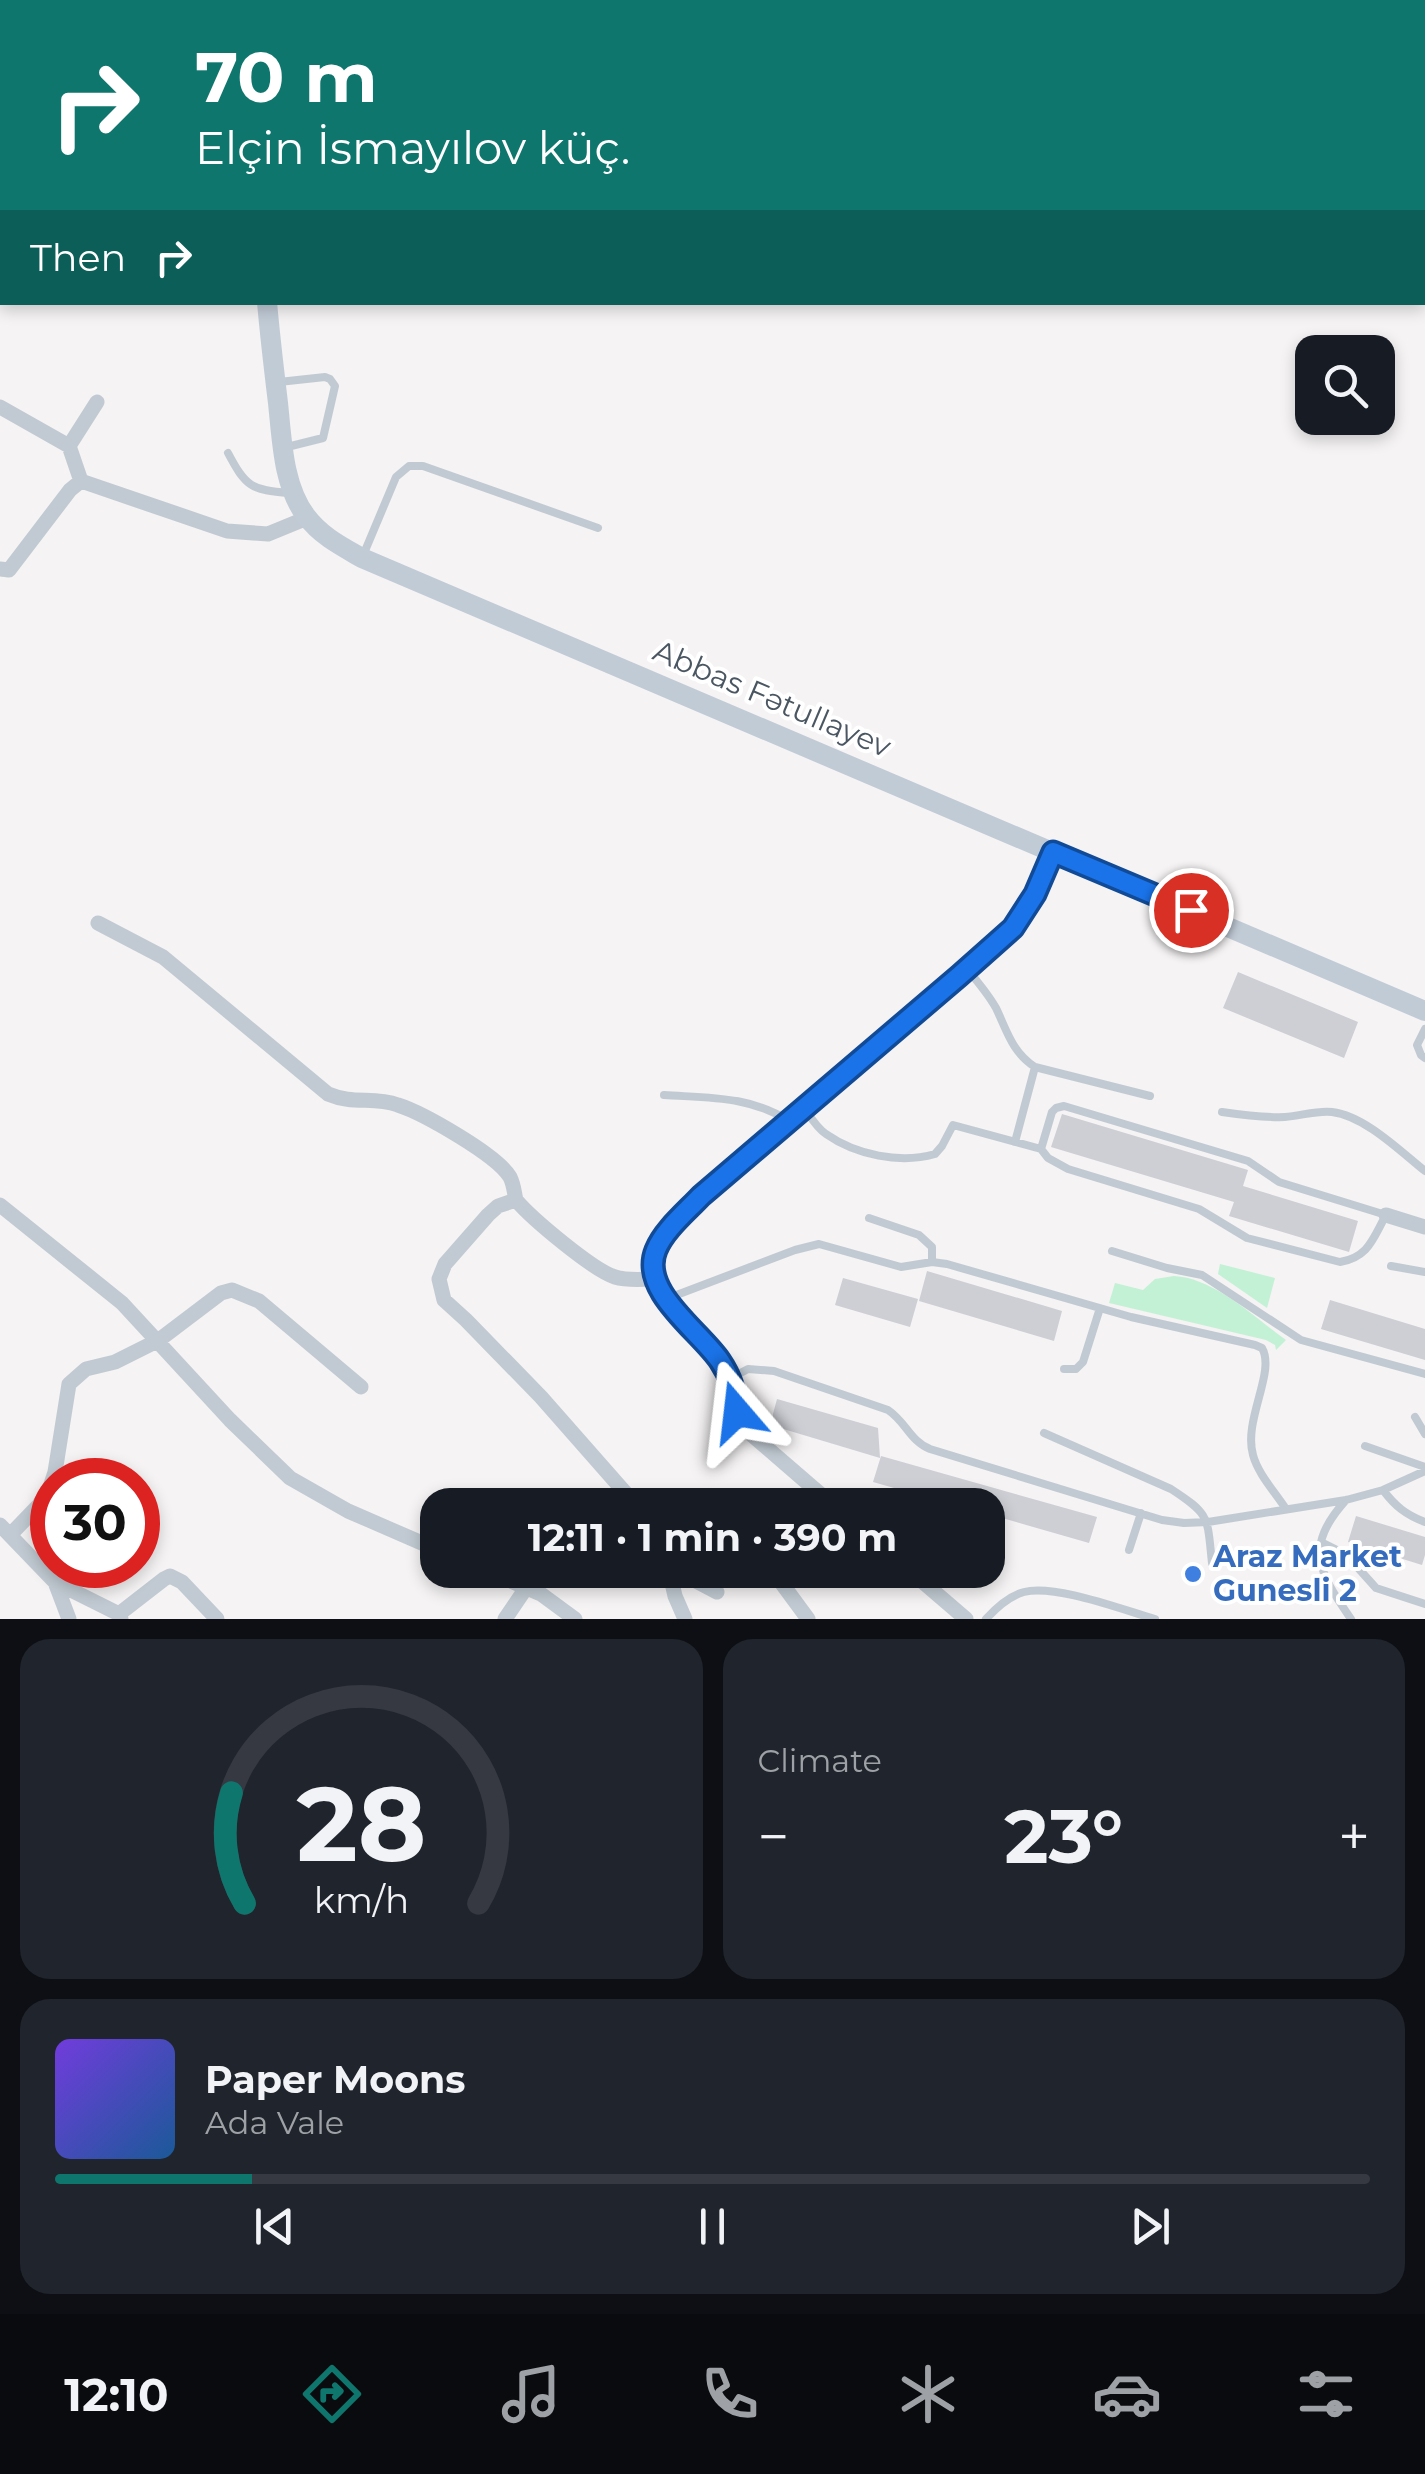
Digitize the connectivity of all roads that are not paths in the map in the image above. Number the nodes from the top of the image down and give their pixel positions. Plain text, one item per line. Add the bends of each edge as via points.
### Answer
1 (266, 305) edge
2 (276, 383) junction
3 (97, 402) dead end
4 (0, 407) edge
5 (70, 446) junction
6 (283, 448) junction
7 (228, 452) dead end
8 (81, 482) junction
9 (294, 494) junction
10 (307, 518) junction
11 (598, 528) dead end
12 (362, 558) junction
13 (3, 573) edge
14 (1053, 852) junction
15 (98, 923) dead end
16 (968, 969) junction
17 (1425, 1010) edge
18 (1425, 1029) edge
19 (1425, 1058) edge
20 (1034, 1067) junction
21 (664, 1094) dead end
22 (1150, 1096) dead end
23 (804, 1108) junction
24 (1222, 1112) dead end
25 (789, 1121) junction
26 (1015, 1142) junction
27 (1041, 1149) junction
28 (1425, 1171) edge
29 (516, 1200) junction
30 (0, 1205) edge
31 (1386, 1215) junction
32 (870, 1218) dead end
33 (1425, 1227) edge
34 (1112, 1251) dead end
35 (932, 1262) junction
36 (1390, 1266) dead end
37 (1425, 1272) edge
38 (655, 1279) junction
39 (666, 1299) junction
40 (1100, 1308) junction
41 (159, 1340) junction
42 (1064, 1369) dead end
43 (1425, 1374) edge
44 (730, 1378) junction
45 (360, 1386) dead end
46 (1415, 1418) dead end
47 (1044, 1432) dead end
48 (1425, 1434) edge
49 (1365, 1446) dead end
50 (1425, 1469) edge
51 (621, 1488) edge
52 (813, 1488) edge
53 (1383, 1490) junction
54 (1346, 1500) junction
55 (1286, 1509) junction
56 (1141, 1513) junction
57 (1208, 1522) junction
58 (1425, 1522) edge
59 (5, 1530) edge
60 (420, 1542) edge
61 (1321, 1542) junction
62 (1129, 1550) dead end
63 (30, 1556) edge
64 (1212, 1563) dead end
65 (57, 1588) edge
66 (66, 1588) edge
67 (526, 1588) joint
68 (673, 1588) edge
69 (710, 1588) edge
70 (785, 1588) edge
71 (930, 1588) edge
72 (717, 1592) dead end
73 (1425, 1604) edge
74 (120, 1617) edge
75 (69, 1619) edge
76 (216, 1619) edge
77 (505, 1619) edge
78 (575, 1619) edge
79 (684, 1619) edge
80 (808, 1619) edge
81 (966, 1619) edge
82 (986, 1619) edge
83 (1155, 1619) edge
84 (1351, 1619) edge

1 - 2 main road, Abbas Fətullayev
2 - 6 main road, Abbas Fətullayev
2 - 6 lane via 325,378 335,386 323,438
3 - 5 street
4 - 5 street
5 - 8 street
6 - 9 main road, Abbas Fətullayev
7 - 9 lane via 256,488
8 - 10 street via 227,531 268,534
8 - 13 street
9 - 10 main road, Abbas Fətullayev
10 - 12 main road, Abbas Fətullayev
11 - 12 lane via 409,466 396,478
12 - 14 main road, Abbas Fətullayev
14 - 16 street via 1013,928
14 - 17 main road, Abbas Fətullayev
15 - 29 street via 163,957 328,1094 400,1105 472,1144 508,1175
16 - 20 lane via 1012,1045
16 - 23 street
18 - 19 lane via 1418,1045
20 - 22 lane
20 - 26 lane
21 - 25 lane via 747,1102
23 - 25 street
23 - 26 lane via 827,1136 888,1158 936,1154 953,1125
24 - 28 lane via 1282,1117 1332,1111 1373,1130
25 - 38 street via 666,1234 652,1260
26 - 27 lane
27 - 31 lane via 1052,1112 1064,1106 1248,1160 1280,1182
27 - 31 lane via 1068,1168 1200,1208 1246,1238 1340,1262 1366,1251
29 - 38 street via 604,1272
29 - 51 street via 488,1215 446,1264 439,1279 444,1300
30 - 41 street via 122,1302
31 - 33 street
32 - 35 lane via 919,1235 932,1246
34 - 43 lane via 1202,1275 1301,1340
35 - 39 lane via 902,1266 819,1244
35 - 40 lane
36 - 37 lane
38 - 39 street
39 - 44 street
40 - 42 lane via 1083,1362 1076,1370
40 - 55 lane via 1262,1348 1267,1360 1250,1443
41 - 45 street via 232,1290 259,1301
41 - 59 street via 86,1369 69,1384 50,1487 39,1505
41 - 60 street via 290,1478
44 - 52 street via 745,1429
44 - 56 lane via 748,1368 774,1372 888,1410 930,1450
46 - 48 lane
47 - 57 lane via 1170,1489
49 - 50 lane
50 - 53 lane
53 - 54 lane
53 - 58 lane
54 - 55 lane
54 - 61 lane
55 - 57 lane
56 - 57 lane
56 - 62 lane
57 - 64 lane
59 - 63 street
61 - 73 lane via 1350,1559 1376,1588
61 - 84 lane via 1322,1571
65 - 75 street
66 - 74 street
67 - 77 street
67 - 78 street
68 - 79 street
69 - 72 street
70 - 80 street
71 - 81 street
74 - 76 street via 170,1576
82 - 83 lane via 1009,1598 1041,1590

